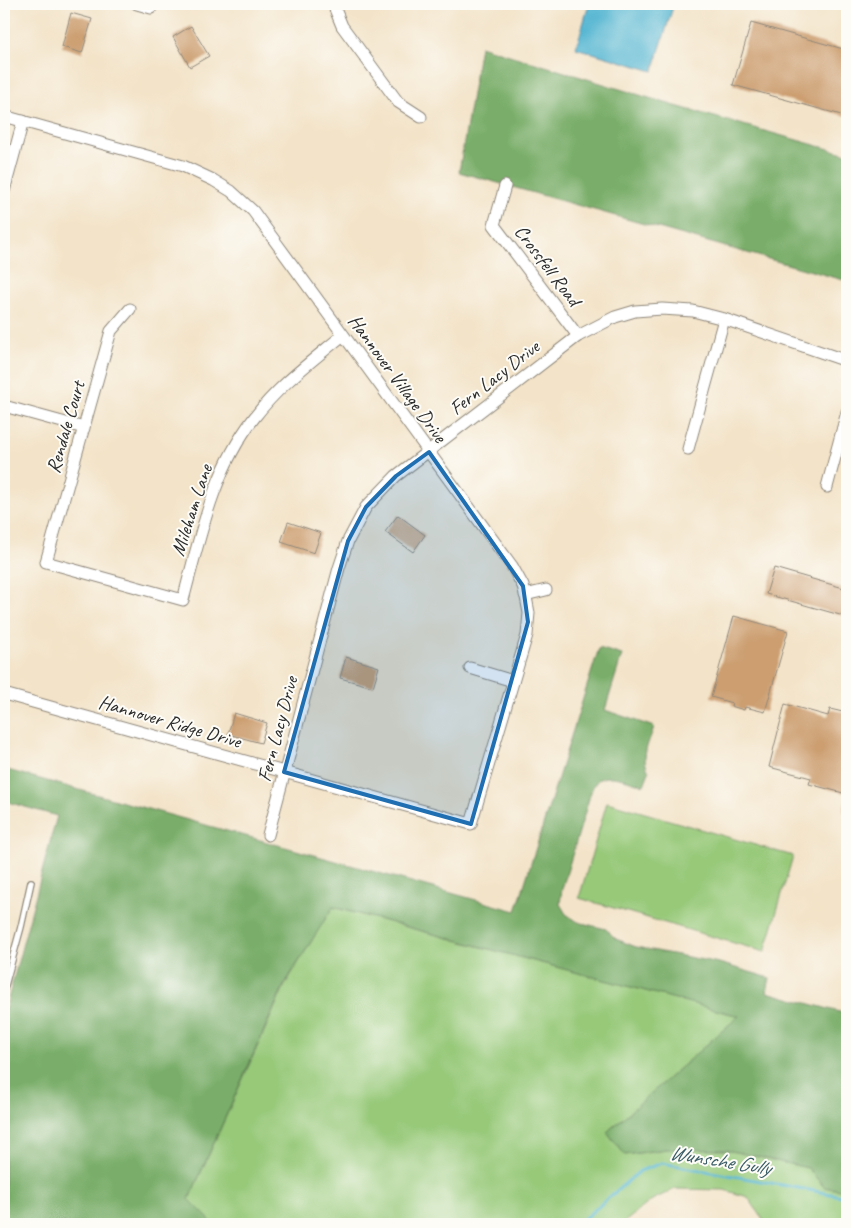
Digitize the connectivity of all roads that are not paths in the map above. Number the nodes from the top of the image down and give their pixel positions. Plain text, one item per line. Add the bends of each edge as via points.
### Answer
1 (136, 4) edge
2 (334, 4) edge
3 (151, 8) dead end
4 (4, 116) edge
5 (421, 117) dead end
6 (23, 121) junction
7 (505, 186) dead end
8 (4, 191) edge
9 (130, 309) dead end
10 (724, 320) junction
11 (343, 336) junction
12 (578, 336) junction
13 (847, 361) edge
14 (4, 406) edge
15 (847, 412) edge
16 (84, 428) junction
17 (688, 449) dead end
18 (429, 452) junction
19 (827, 487) dead end
20 (46, 562) joint
21 (546, 590) dead end
22 (525, 595) junction
23 (470, 668) dead end
24 (513, 681) junction
25 (4, 694) edge
26 (284, 772) junction
27 (470, 824) joint
28 (268, 835) dead end
29 (31, 882) dead end
30 (4, 989) edge

1 - 3 street
2 - 5 street via 342,26 398,102
4 - 6 street, Hannover Village Drive
6 - 8 street
6 - 11 street, Hannover Village Drive via 183,166 231,191 253,212
7 - 12 street, Crossfell Road via 494,225
9 - 16 street, Rendale Court via 111,331
10 - 12 street, Fern Lacy Drive via 693,311 635,311
10 - 13 street, Fern Lacy Drive
10 - 17 street
11 - 18 street, Hannover Village Drive
11 - 20 street, Mileham Lane via 274,395 233,449 210,502 183,600
12 - 18 street, Fern Lacy Drive
14 - 16 street
15 - 19 street
16 - 20 street, Rendale Court
18 - 22 street, Hannover Village Drive via 512,566
18 - 26 street, Fern Lacy Drive via 396,476 366,507 348,542
21 - 22 street
22 - 24 street, Hannover Village Drive via 529,613 527,635
23 - 24 street
24 - 27 street, Hannover Village Drive
25 - 26 street, Hannover Ridge Drive
26 - 27 street, Hannover Ridge Drive
26 - 28 street, Fern Lacy Drive
29 - 30 lane

